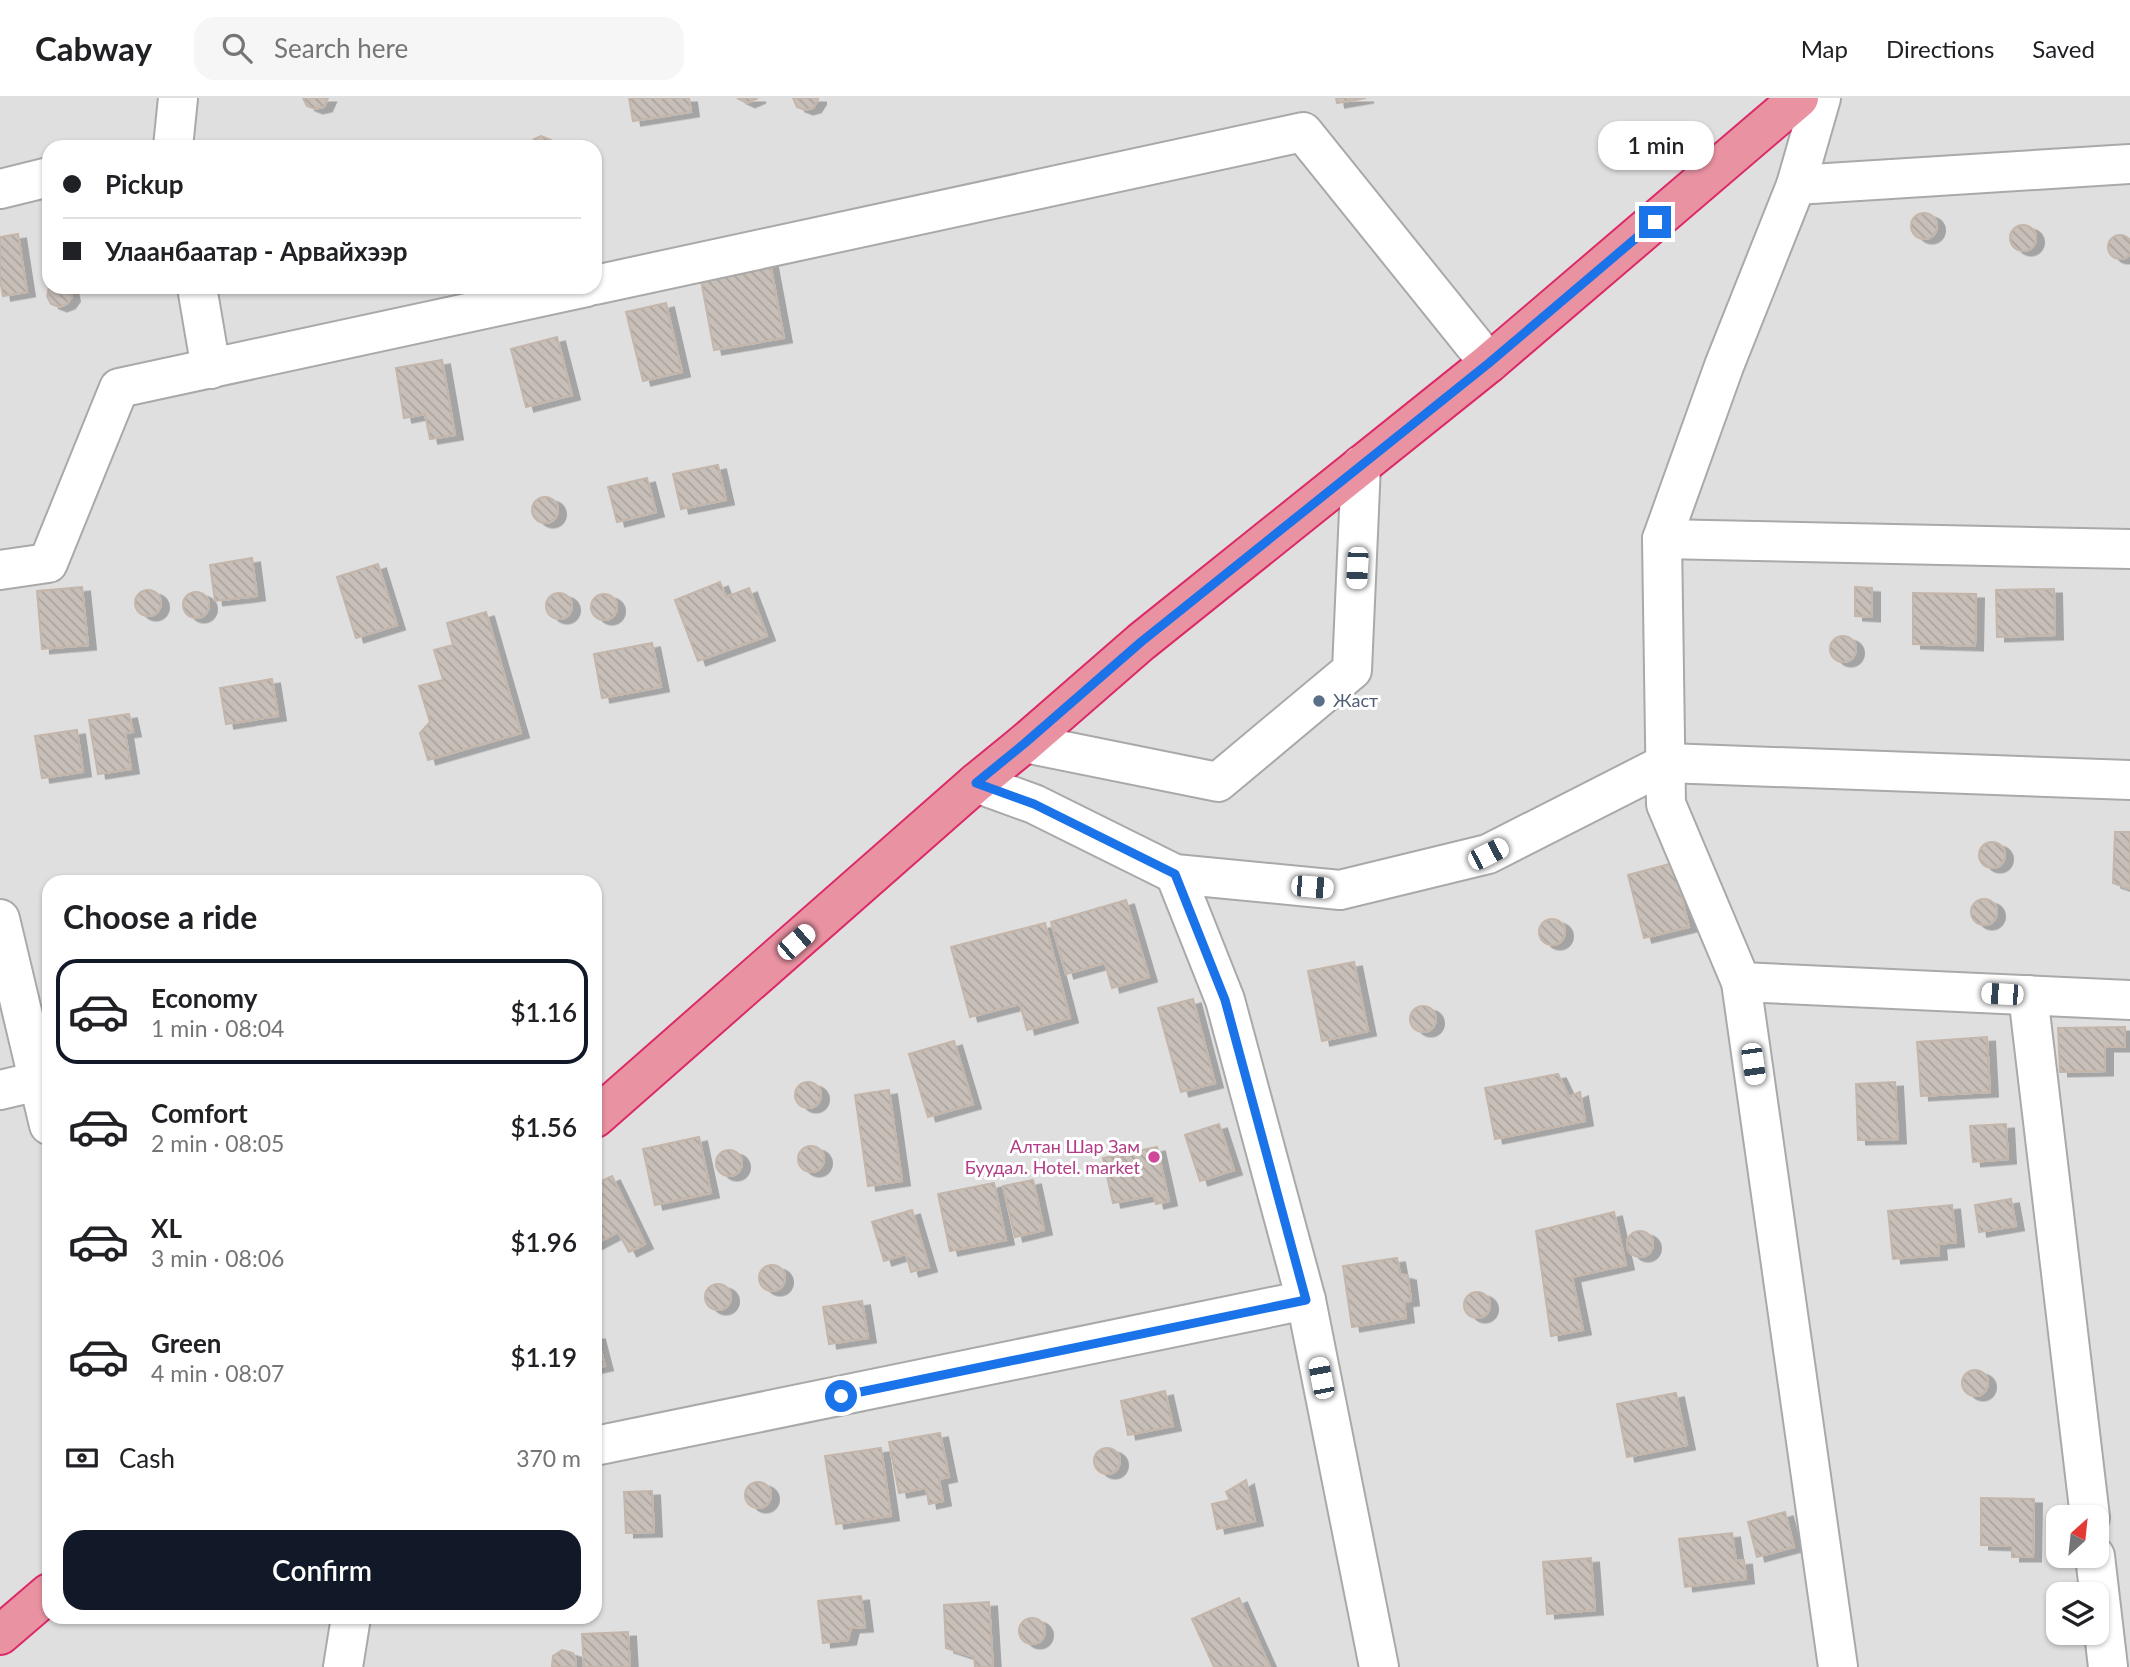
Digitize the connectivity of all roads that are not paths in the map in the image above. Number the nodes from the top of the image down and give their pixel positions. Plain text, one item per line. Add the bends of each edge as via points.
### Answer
1 (178, 98) edge
2 (1800, 98) edge
3 (1821, 98) edge
4 (172, 140) edge
5 (2130, 164) edge
6 (42, 179) edge
7 (1796, 185) junction
8 (0, 189) edge
9 (602, 283) edge
10 (198, 294) edge
11 (555, 294) edge
12 (1489, 363) junction
13 (211, 369) junction
14 (1361, 465) junction
15 (1662, 539) junction
16 (2130, 549) edge
17 (0, 570) edge
18 (1025, 743) junction
19 (1667, 763) junction
20 (2130, 780) edge
21 (976, 783) junction
22 (1175, 874) junction
23 (0, 919) edge
24 (1741, 982) junction
25 (2028, 995) junction
26 (2130, 1000) edge
27 (38, 1081) junction
28 (0, 1090) edge
29 (42, 1097) edge
30 (602, 1112) edge
31 (1306, 1300) junction
32 (602, 1446) edge
33 (2089, 1505) edge
34 (2096, 1568) edge
35 (42, 1599) edge
36 (350, 1624) edge
37 (0, 1635) edge
38 (343, 1667) edge
39 (1379, 1667) edge
40 (1838, 1667) edge
41 (2108, 1667) edge

1 - 4 street
2 - 12 highway
3 - 7 street
5 - 7 street
6 - 8 street
7 - 15 street
9 - 12 street via 1303,132
10 - 13 street
11 - 13 street
12 - 14 highway
13 - 17 street via 119,388 48,563
14 - 18 highway via 1141,642
14 - 18 street via 1352,670 1218,782
15 - 16 street
15 - 19 street
18 - 21 highway
19 - 20 street
19 - 22 street via 1488,854 1340,890
19 - 24 street via 1666,804
21 - 22 street via 1034,804
21 - 30 highway
22 - 31 street via 1225,1000
23 - 27 street
24 - 25 street
24 - 40 street
25 - 26 street
25 - 33 street
27 - 28 street
27 - 29 street
31 - 32 street
31 - 39 street
34 - 41 street
35 - 37 highway
36 - 38 street

